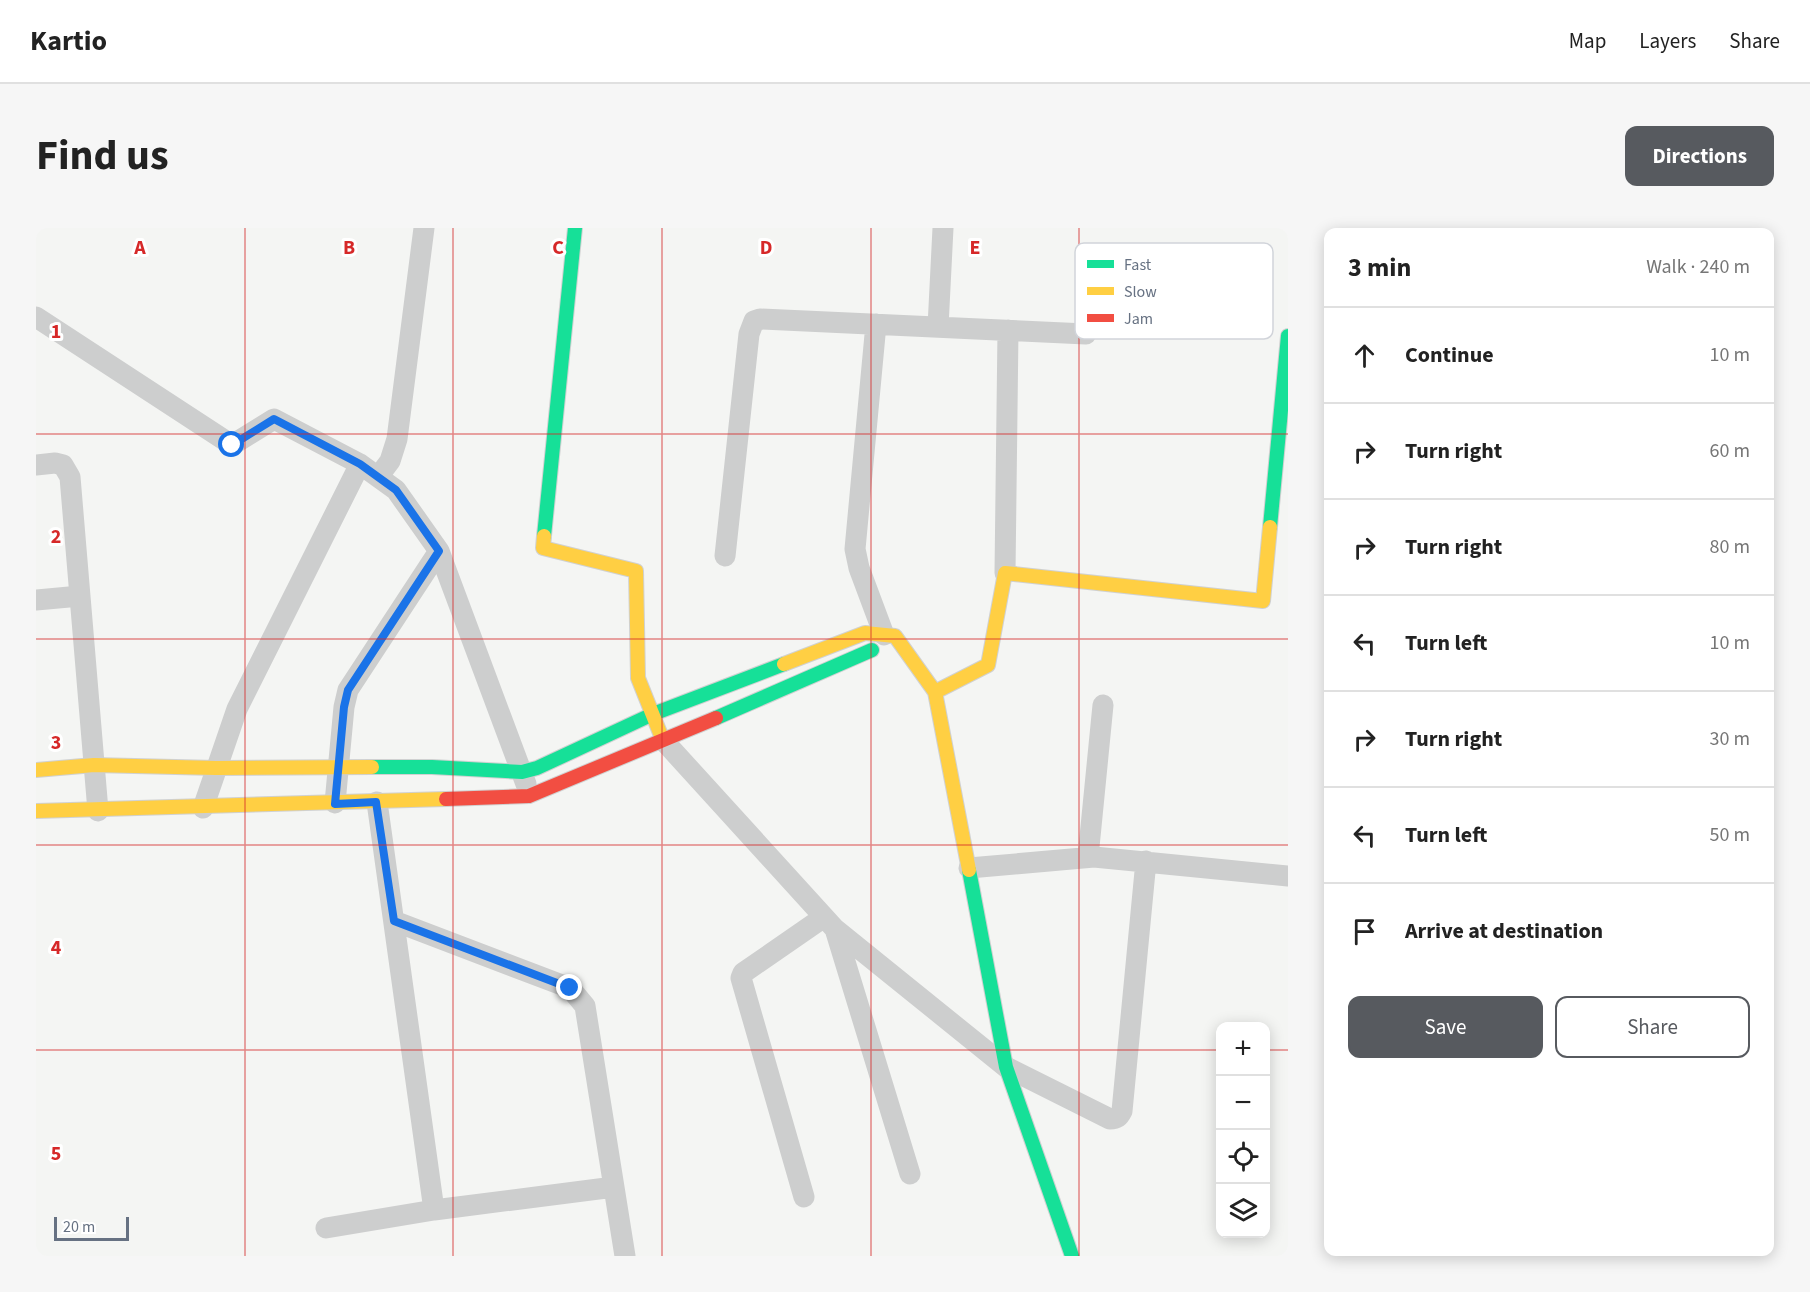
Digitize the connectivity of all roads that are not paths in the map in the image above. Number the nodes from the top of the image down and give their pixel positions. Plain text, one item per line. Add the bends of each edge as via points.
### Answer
1 (423, 228) edge
2 (575, 228) edge
3 (942, 228) edge
4 (36, 317) edge
5 (876, 324) junction
6 (938, 327) junction
7 (1008, 330) junction
8 (1075, 333) edge
9 (1288, 336) edge
10 (388, 460) junction
11 (360, 464) junction
12 (36, 465) edge
13 (439, 551) junction
14 (725, 556) dead end
15 (1005, 573) junction
16 (80, 596) junction
17 (36, 600) edge
18 (890, 636) junction
19 (935, 692) junction
20 (1103, 705) dead end
21 (653, 714) junction
22 (664, 741) junction
23 (94, 765) junction
24 (339, 767) junction
25 (216, 768) junction
26 (36, 770) edge
27 (530, 770) junction
28 (431, 783) junction
29 (539, 793) junction
30 (376, 802) junction
31 (335, 804) junction
32 (203, 808) junction
33 (36, 811) edge
34 (98, 811) junction
35 (1088, 857) junction
36 (1146, 861) junction
37 (969, 868) junction
38 (1288, 876) edge
39 (394, 921) junction
40 (830, 923) junction
41 (1006, 1067) junction
42 (910, 1174) dead end
43 (614, 1187) junction
44 (804, 1197) dead end
45 (434, 1210) junction
46 (326, 1228) dead end
47 (625, 1256) edge
48 (1072, 1256) edge

1 - 10 street
2 - 21 street via 543,548 636,571 638,678
3 - 6 street
4 - 11 street via 232,445 274,419
5 - 6 street
5 - 14 street via 754,321
5 - 18 street via 855,549 859,568
6 - 7 street
7 - 8 street
7 - 15 street
9 - 15 street via 1263,601
10 - 11 street
10 - 13 street via 396,490
11 - 25 street via 237,708
12 - 16 street via 63,465 69,477
13 - 24 street via 348,690
13 - 27 street
15 - 19 street via 988,665
16 - 17 street
16 - 23 street
18 - 19 street
18 - 21 street via 865,633
18 - 22 street via 863,655
19 - 37 street
20 - 35 street
21 - 22 street
21 - 27 street
22 - 29 street
22 - 40 street
23 - 25 street
23 - 26 street
23 - 34 street
24 - 25 street
24 - 28 street
24 - 31 street
25 - 32 street
27 - 28 street
27 - 29 street
28 - 29 street
28 - 30 street
30 - 31 street
30 - 39 street
31 - 32 street
32 - 34 street
33 - 34 street
35 - 36 street
35 - 37 street
36 - 38 street
36 - 41 street via 1120,1116 1110,1119
37 - 41 street
39 - 43 street via 570,988 577,995 585,1006
39 - 45 street
40 - 41 street
40 - 42 street
40 - 44 street via 743,973 741,978
41 - 48 street
43 - 45 street
43 - 47 street
45 - 46 street

